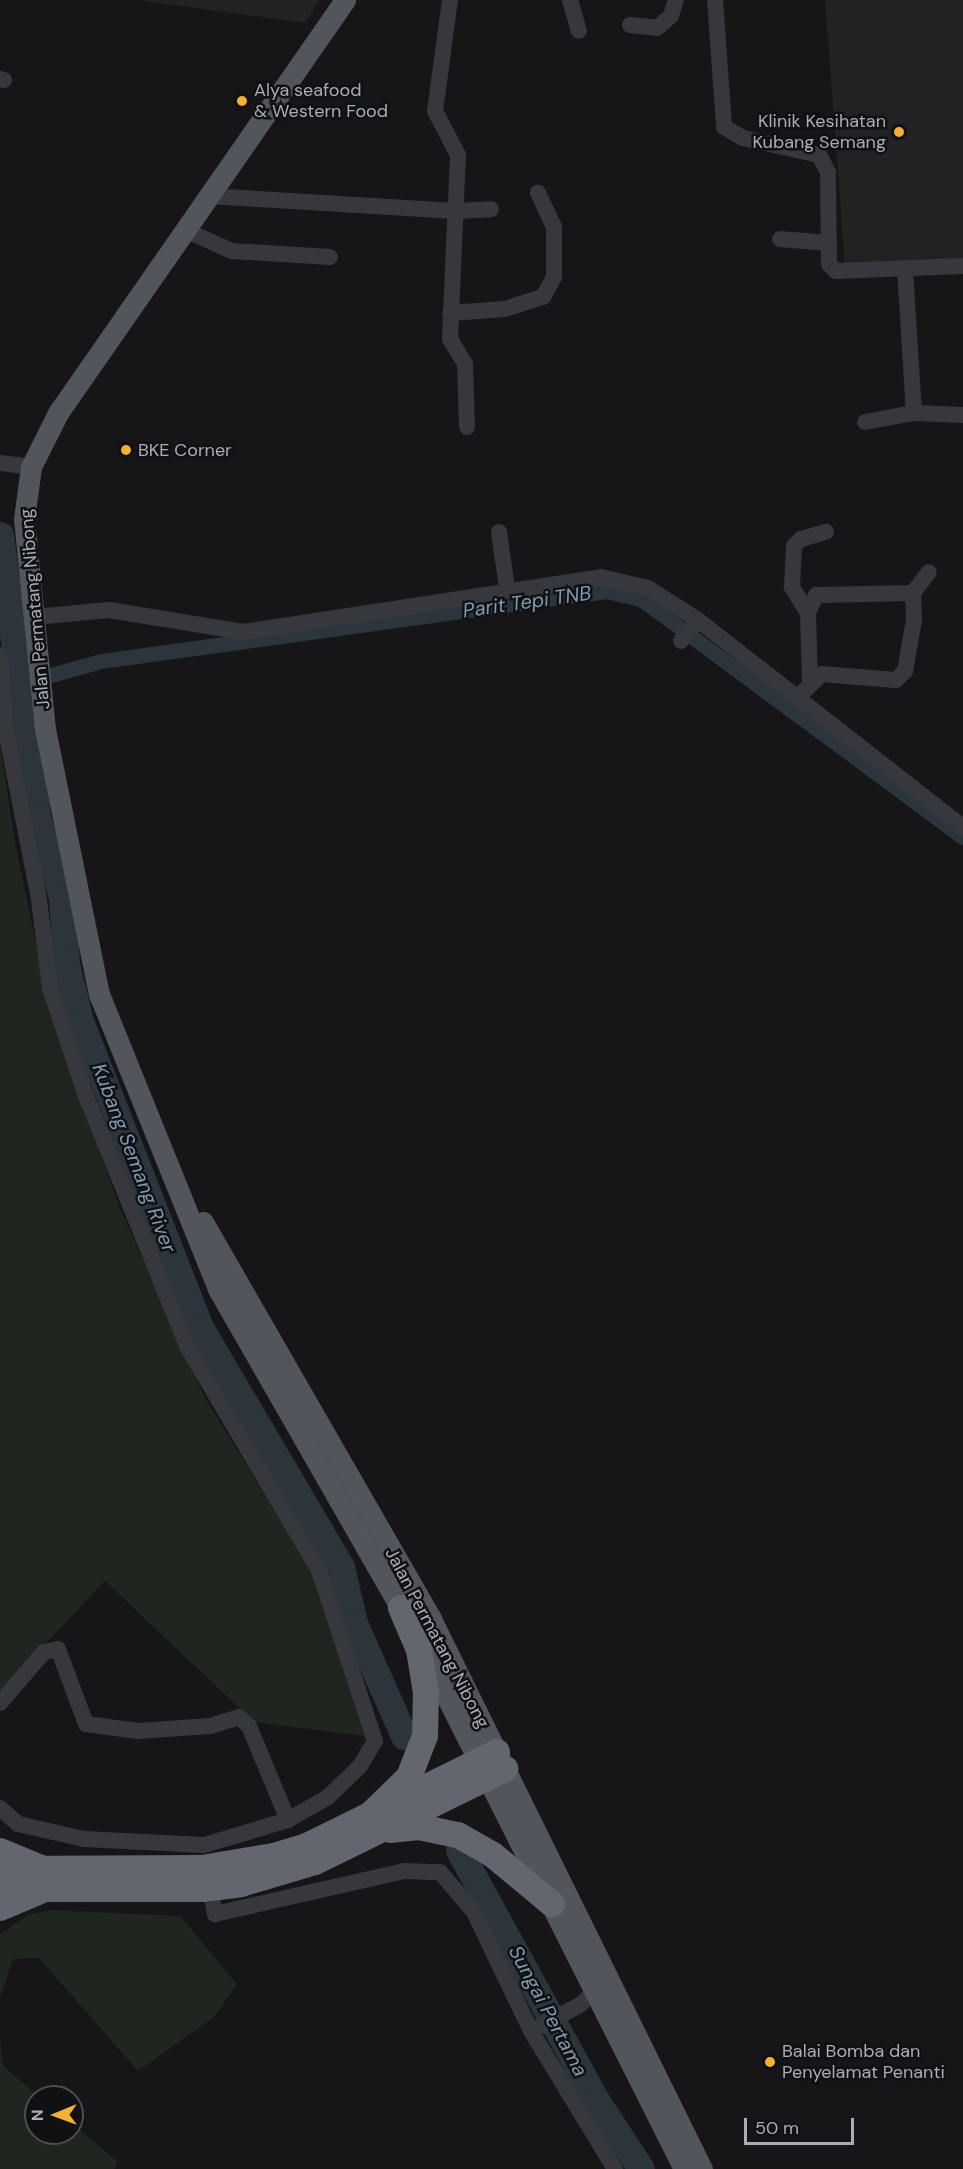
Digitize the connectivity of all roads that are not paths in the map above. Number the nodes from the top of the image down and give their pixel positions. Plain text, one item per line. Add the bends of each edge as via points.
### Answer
1 (345, 0) edge
2 (450, 0) edge
3 (570, 0) edge
4 (676, 0) edge
5 (715, 0) edge
6 (630, 25) dead end
7 (579, 31) dead end
8 (538, 192) dead end
9 (209, 196) junction
10 (491, 209) dead end
11 (456, 211) junction
12 (185, 230) junction
13 (780, 239) dead end
14 (829, 243) junction
15 (330, 256) dead end
16 (963, 266) edge
17 (905, 270) junction
18 (450, 313) junction
19 (914, 413) junction
20 (963, 415) edge
21 (865, 422) dead end
22 (467, 427) dead end
23 (15, 464) edge
24 (499, 532) dead end
25 (826, 532) dead end
26 (929, 572) dead end
27 (507, 588) junction
28 (913, 593) junction
29 (808, 613) junction
30 (35, 617) junction
31 (697, 622) junction
32 (683, 640) dead end
33 (0, 655) edge
34 (810, 682) junction
35 (798, 697) junction
36 (963, 827) edge
37 (147, 1119) junction
38 (401, 1608) junction
39 (0, 1703) edge
40 (493, 1765) junction
41 (0, 1808) edge
42 (288, 1820) junction
43 (375, 1823) junction
44 (204, 1845) junction
45 (0, 1851) edge
46 (0, 1869) edge
47 (45, 1879) junction
48 (0, 1889) edge
49 (552, 1904) junction
50 (0, 1908) edge
51 (587, 1998) junction
52 (538, 2028) junction
53 (615, 2169) edge
54 (684, 2169) edge
55 (702, 2169) edge

1 - 9 main road, Jalan Permatang Nibong
2 - 11 street via 435,111 457,150
3 - 7 street
4 - 6 street via 671,16 657,28
5 - 14 street via 724,127 743,138 819,154 828,172
8 - 18 street via 554,227 554,277 543,297 505,309
9 - 11 street
9 - 12 main road, Jalan Permatang Nibong
10 - 11 street
11 - 18 street
12 - 15 street via 224,250
12 - 23 main road, Jalan Permatang Nibong via 58,413
13 - 14 street
14 - 17 street via 829,264 836,271
16 - 17 street
17 - 19 street
18 - 22 street via 450,339 465,364
19 - 20 street
19 - 21 street
23 - 30 main road, Jalan Permatang Nibong
24 - 27 street
25 - 29 street via 811,534 794,546 792,587
26 - 28 street
27 - 30 street via 243,632 109,610
27 - 31 street via 601,577 648,588
28 - 29 street via 816,595
28 - 34 street via 914,620 905,671 896,681 822,674
29 - 34 street
30 - 37 main road, Jalan Permatang Nibong via 45,729 99,994
31 - 32 street
31 - 35 street
33 - 42 street via 5,726 39,900 50,988 86,1096 189,1348 319,1570 375,1740 360,1766 328,1797
34 - 35 street
35 - 36 street
37 - 38 main road, Jalan Permatang Nibong via 218,1289
37 - 40 main road, Jalan Permatang Nibong via 431,1619
38 - 40 main road, Jalan Permatang Nibong
38 - 43 highway via 419,1650 426,1693 425,1736 408,1777
39 - 42 street via 44,1652 58,1649 86,1724 138,1731 210,1726 239,1717 249,1726
40 - 43 highway
40 - 49 main road, Jalan Permatang Nibong
40 - 55 main road, Jalan Permatang Nibong
41 - 44 street via 18,1824 84,1839
42 - 44 street
43 - 47 highway, bridge via 241,1884 202,1889
43 - 49 highway via 458,1835 493,1855
44 - 52 street via 215,1914 404,1871 440,1872 474,1912
45 - 47 highway
46 - 47 highway, bridge
47 - 48 highway, bridge
47 - 50 highway
49 - 51 main road, Jalan Permatang Nibong
51 - 52 street
51 - 54 main road, Jalan Permatang Nibong
52 - 53 street

